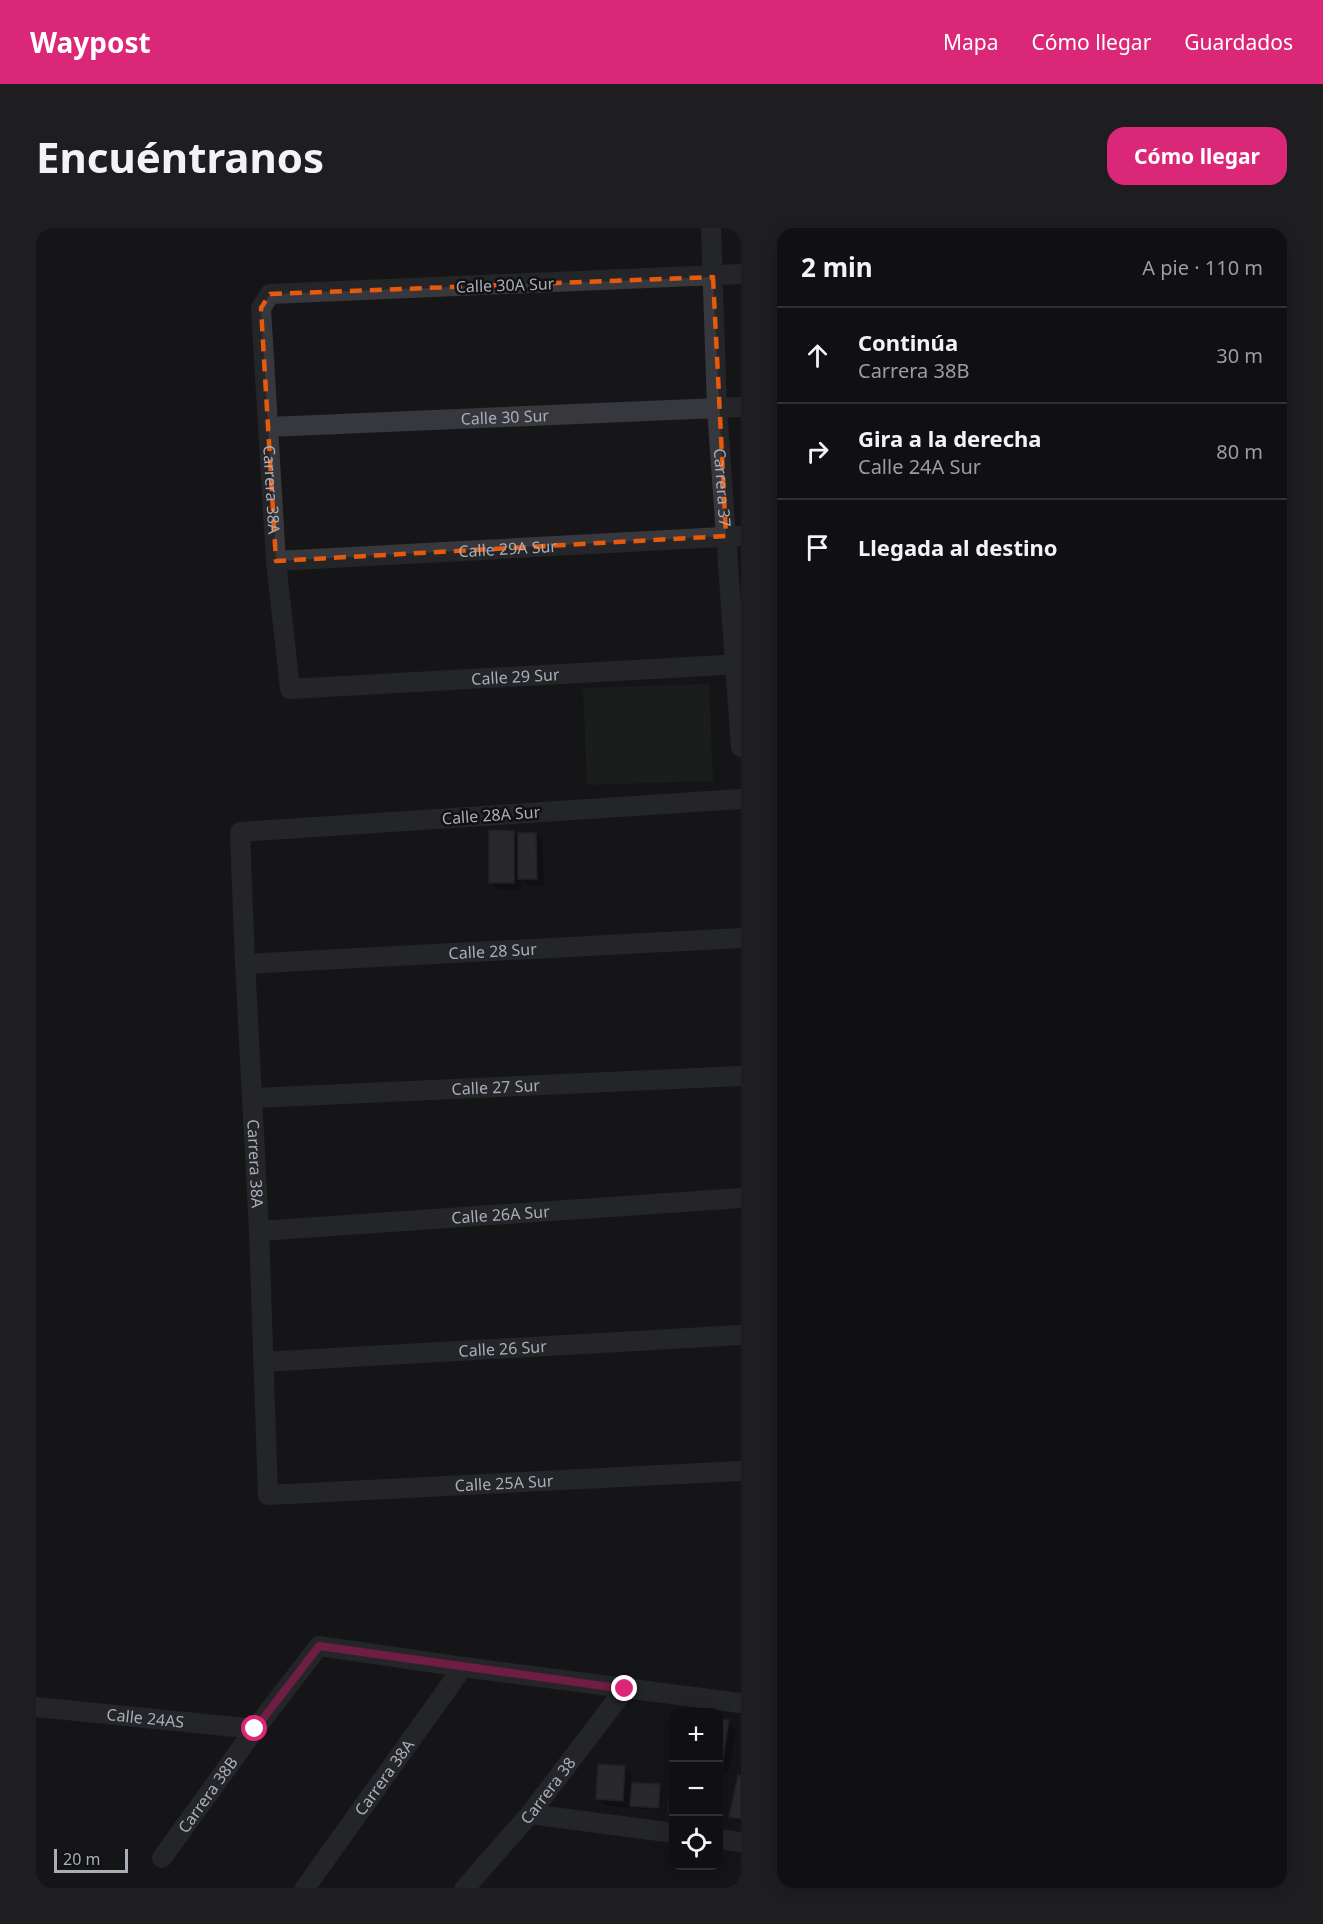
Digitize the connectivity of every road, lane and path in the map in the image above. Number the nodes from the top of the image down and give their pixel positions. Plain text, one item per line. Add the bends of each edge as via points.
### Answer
1 (711, 228) edge
2 (741, 274) edge
3 (713, 277) junction
4 (270, 294) joint
5 (741, 407) edge
6 (717, 409) junction
7 (269, 427) junction
8 (734, 536) edge
9 (276, 561) junction
10 (738, 664) edge
11 (290, 689) joint
12 (741, 747) edge
13 (741, 799) edge
14 (240, 832) joint
15 (741, 938) edge
16 (245, 964) junction
17 (741, 1076) edge
18 (252, 1098) junction
19 (741, 1198) edge
20 (259, 1232) junction
21 (741, 1335) edge
22 (263, 1362) junction
23 (741, 1471) edge
24 (268, 1495) joint
25 (463, 1667) junction
26 (625, 1689) junction
27 (741, 1703) edge
28 (36, 1707) edge
29 (255, 1729) junction
30 (530, 1815) junction
31 (669, 1832) edge
32 (723, 1840) edge
33 (741, 1842) edge
34 (162, 1858) dead end
35 (305, 1888) edge
36 (465, 1888) edge

1 - 3 street, Carrera 37
2 - 3 street, Calle 30A Sur
3 - 4 street, Calle 30A Sur
3 - 6 street, Carrera 37
4 - 7 street, Carrera 38A via 261,308
5 - 6 street, Calle 30 Sur
6 - 7 street, Calle 30 Sur
6 - 8 street, Carrera 37
7 - 9 street, Carrera 38A
8 - 9 street, Calle 29A Sur
8 - 10 street, Carrera 37
9 - 11 street, Carrera 38A
10 - 11 street, Calle 29 Sur
10 - 12 street, Carrera 37
13 - 14 street, Calle 28A Sur
14 - 16 street, Carrera 38A
15 - 16 street, Calle 28 Sur
16 - 18 street, Carrera 38A
17 - 18 street, Calle 27 Sur
18 - 20 street, Carrera 38A
19 - 20 street, Calle 26A Sur
20 - 22 street, Carrera 38A
21 - 22 street, Calle 26 Sur
22 - 24 street, Carrera 38A
23 - 24 street, Calle 25A Sur
25 - 26 street
25 - 29 street, Carrera 38B via 319,1646
25 - 35 street, Carrera 38A
26 - 27 street
26 - 30 street, Carrera 38
28 - 29 street, Calle 24AS
29 - 34 street, Carrera 38B
30 - 31 street
30 - 36 street, Carrera 38
32 - 33 street

